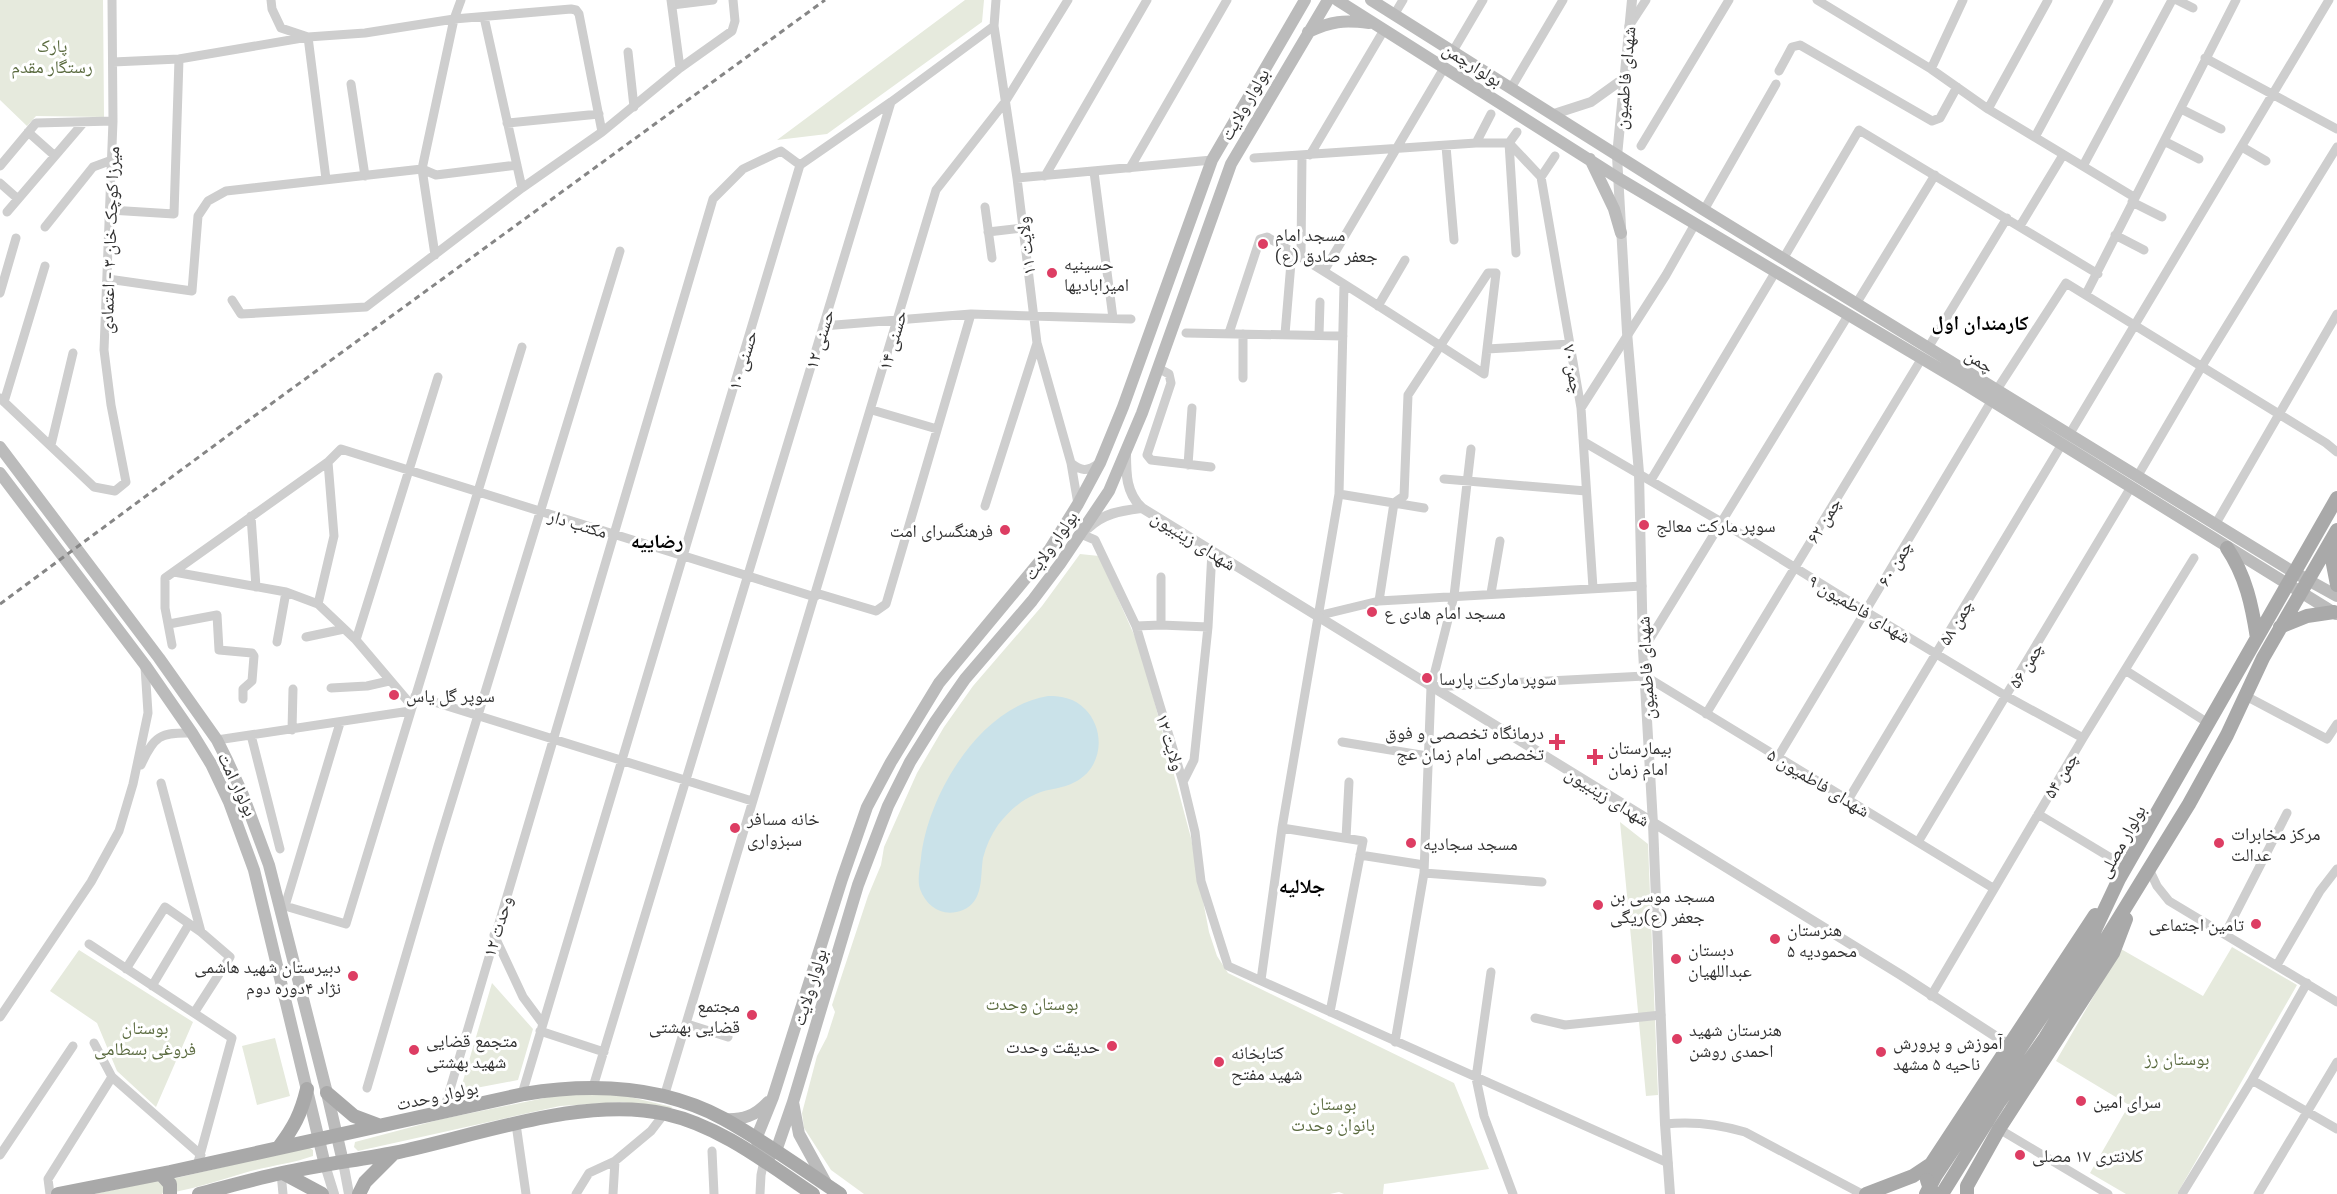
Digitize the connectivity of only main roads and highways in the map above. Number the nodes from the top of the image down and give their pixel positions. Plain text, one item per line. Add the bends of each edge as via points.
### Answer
1 (1294, 0) edge
2 (1305, 0) edge
3 (1328, 0) edge
4 (1337, 0) edge
5 (1373, 1) edge
6 (1296, 14) junction
7 (1379, 26) junction
8 (1307, 33) junction
9 (1617, 156) joint
10 (1590, 158) junction
11 (1618, 178) joint
12 (1704, 210) junction
13 (1695, 224) junction
14 (1621, 233) road end
15 (1784, 259) junction
16 (1776, 272) junction
17 (1852, 309) junction
18 (0, 447) edge
19 (0, 473) edge
20 (2134, 482) junction
21 (2337, 498) edge
22 (2336, 532) edge
23 (2228, 548) junction
24 (2295, 573) junction
25 (2309, 580) junction
26 (2288, 585) junction
27 (2337, 585) edge
28 (2301, 593) junction
29 (2337, 596) edge
30 (2335, 613) edge
31 (2280, 627) junction
32 (2257, 638) junction
33 (2208, 723) junction
34 (2227, 735) junction
35 (2123, 873) junction
36 (2137, 890) junction
37 (307, 1089) junction
38 (327, 1093) junction
39 (773, 1097) junction
40 (793, 1102) junction
41 (724, 1119) junction
42 (380, 1126) junction
43 (337, 1135) junction
44 (319, 1139) junction
45 (756, 1139) junction
46 (279, 1147) junction
47 (776, 1151) junction
48 (394, 1153) junction
49 (764, 1161) junction
50 (343, 1162) junction
51 (1931, 1164) junction
52 (325, 1165) junction
53 (161, 1173) junction
54 (282, 1173) junction
55 (827, 1185) junction
56 (1964, 1191) edge
57 (58, 1194) edge
58 (170, 1194) edge
59 (199, 1194) edge
60 (322, 1194) edge
61 (359, 1194) edge
62 (813, 1194) edge
63 (840, 1194) edge
64 (1864, 1194) edge
65 (1926, 1194) edge
66 (1935, 1194) edge
67 (1942, 1194) edge

1 - 6 main road
2 - 6 main road, بولوار ولایت
3 - 8 main road, بولوار ولایت
4 - 7 main road, بولوارچمن
5 - 9 main road, بولوارچمن
6 - 39 main road, بولوار ولایت via 1212,160 1124,407 1078,504 1036,566 939,683 867,807
7 - 8 main road via 1344,20
7 - 10 main road, بولوارچمن
8 - 40 main road, بولوار ولایت via 1231,164 1158,368 1109,490 1032,601 965,679 905,771 858,885
9 - 12 main road, چمن
10 - 11 main road, بولوارچمن
10 - 14 main road
11 - 13 main road, چمن
12 - 13 main road
12 - 15 main road, چمن
13 - 16 main road, چمن
15 - 16 main road
15 - 17 main road, چمن
16 - 17 main road, چمن
17 - 20 main road, چمن
18 - 38 main road, بولوار امت via 217,740 269,864
19 - 37 main road, بولوار امت via 145,665 211,764 254,870
20 - 23 main road, چمن
20 - 24 main road, چمن
21 - 24 main road, بولوار مصلی
22 - 25 main road, بولوار مصلی
22 - 27 main road via 2331,554
23 - 26 main road, چمن
23 - 32 main road via 2248,589
24 - 25 main road, چمن
24 - 26 main road, بولوار مصلی
25 - 28 main road, بولوار مصلی
25 - 29 main road, چمن
26 - 28 main road, چمن
26 - 32 main road, بولوار مصلی
28 - 30 main road, چمن
28 - 31 main road, بولوار مصلی
30 - 31 main road via 2307,615
31 - 34 main road, بولوار مصلی
32 - 33 main road, بولوار مصلی
33 - 34 main road
33 - 35 main road, بولوار مصلی
34 - 36 main road, بولوار مصلی
35 - 51 main road
35 - 65 main road, بولوار مصلی via 2084,953
36 - 56 main road via 2113,953 1999,1129
36 - 67 main road, بولوار مصلی
37 - 44 main road, بولوار امت
37 - 46 main road via 297,1123
38 - 42 main road via 354,1116
38 - 43 main road, بولوار امت
39 - 40 main road via 780,1106
39 - 41 main road via 749,1116
39 - 45 main road, بولوار ولایت
40 - 47 main road, بولوار ولایت
40 - 55 main road, بولوار ولایت via 799,1134
41 - 42 main road, بولوار وحدت via 664,1097 623,1088 593,1087 522,1094
41 - 45 main road, بولوار وحدت
42 - 43 main road, بولوار وحدت
43 - 44 main road, بولوار وحدت
43 - 50 main road, بولوار امت
44 - 46 main road, بولوار وحدت
44 - 52 main road, بولوار امت
45 - 47 main road, بولوار وحدت
45 - 49 main road
46 - 53 main road, بولوار وحدت via 199,1161
47 - 49 main road
47 - 55 main road, بولوار وحدت
48 - 49 main road via 564,1113 621,1109 690,1120
48 - 50 main road
48 - 61 main road via 365,1182
49 - 62 main road
50 - 52 main road
51 - 64 main road via 1914,1176
51 - 66 main road, bridge via 1927,1180
52 - 54 main road
53 - 57 main road, بولوار وحدت
53 - 58 main road via 170,1184
54 - 59 main road
54 - 60 main road
55 - 63 main road, بولوار وحدت

